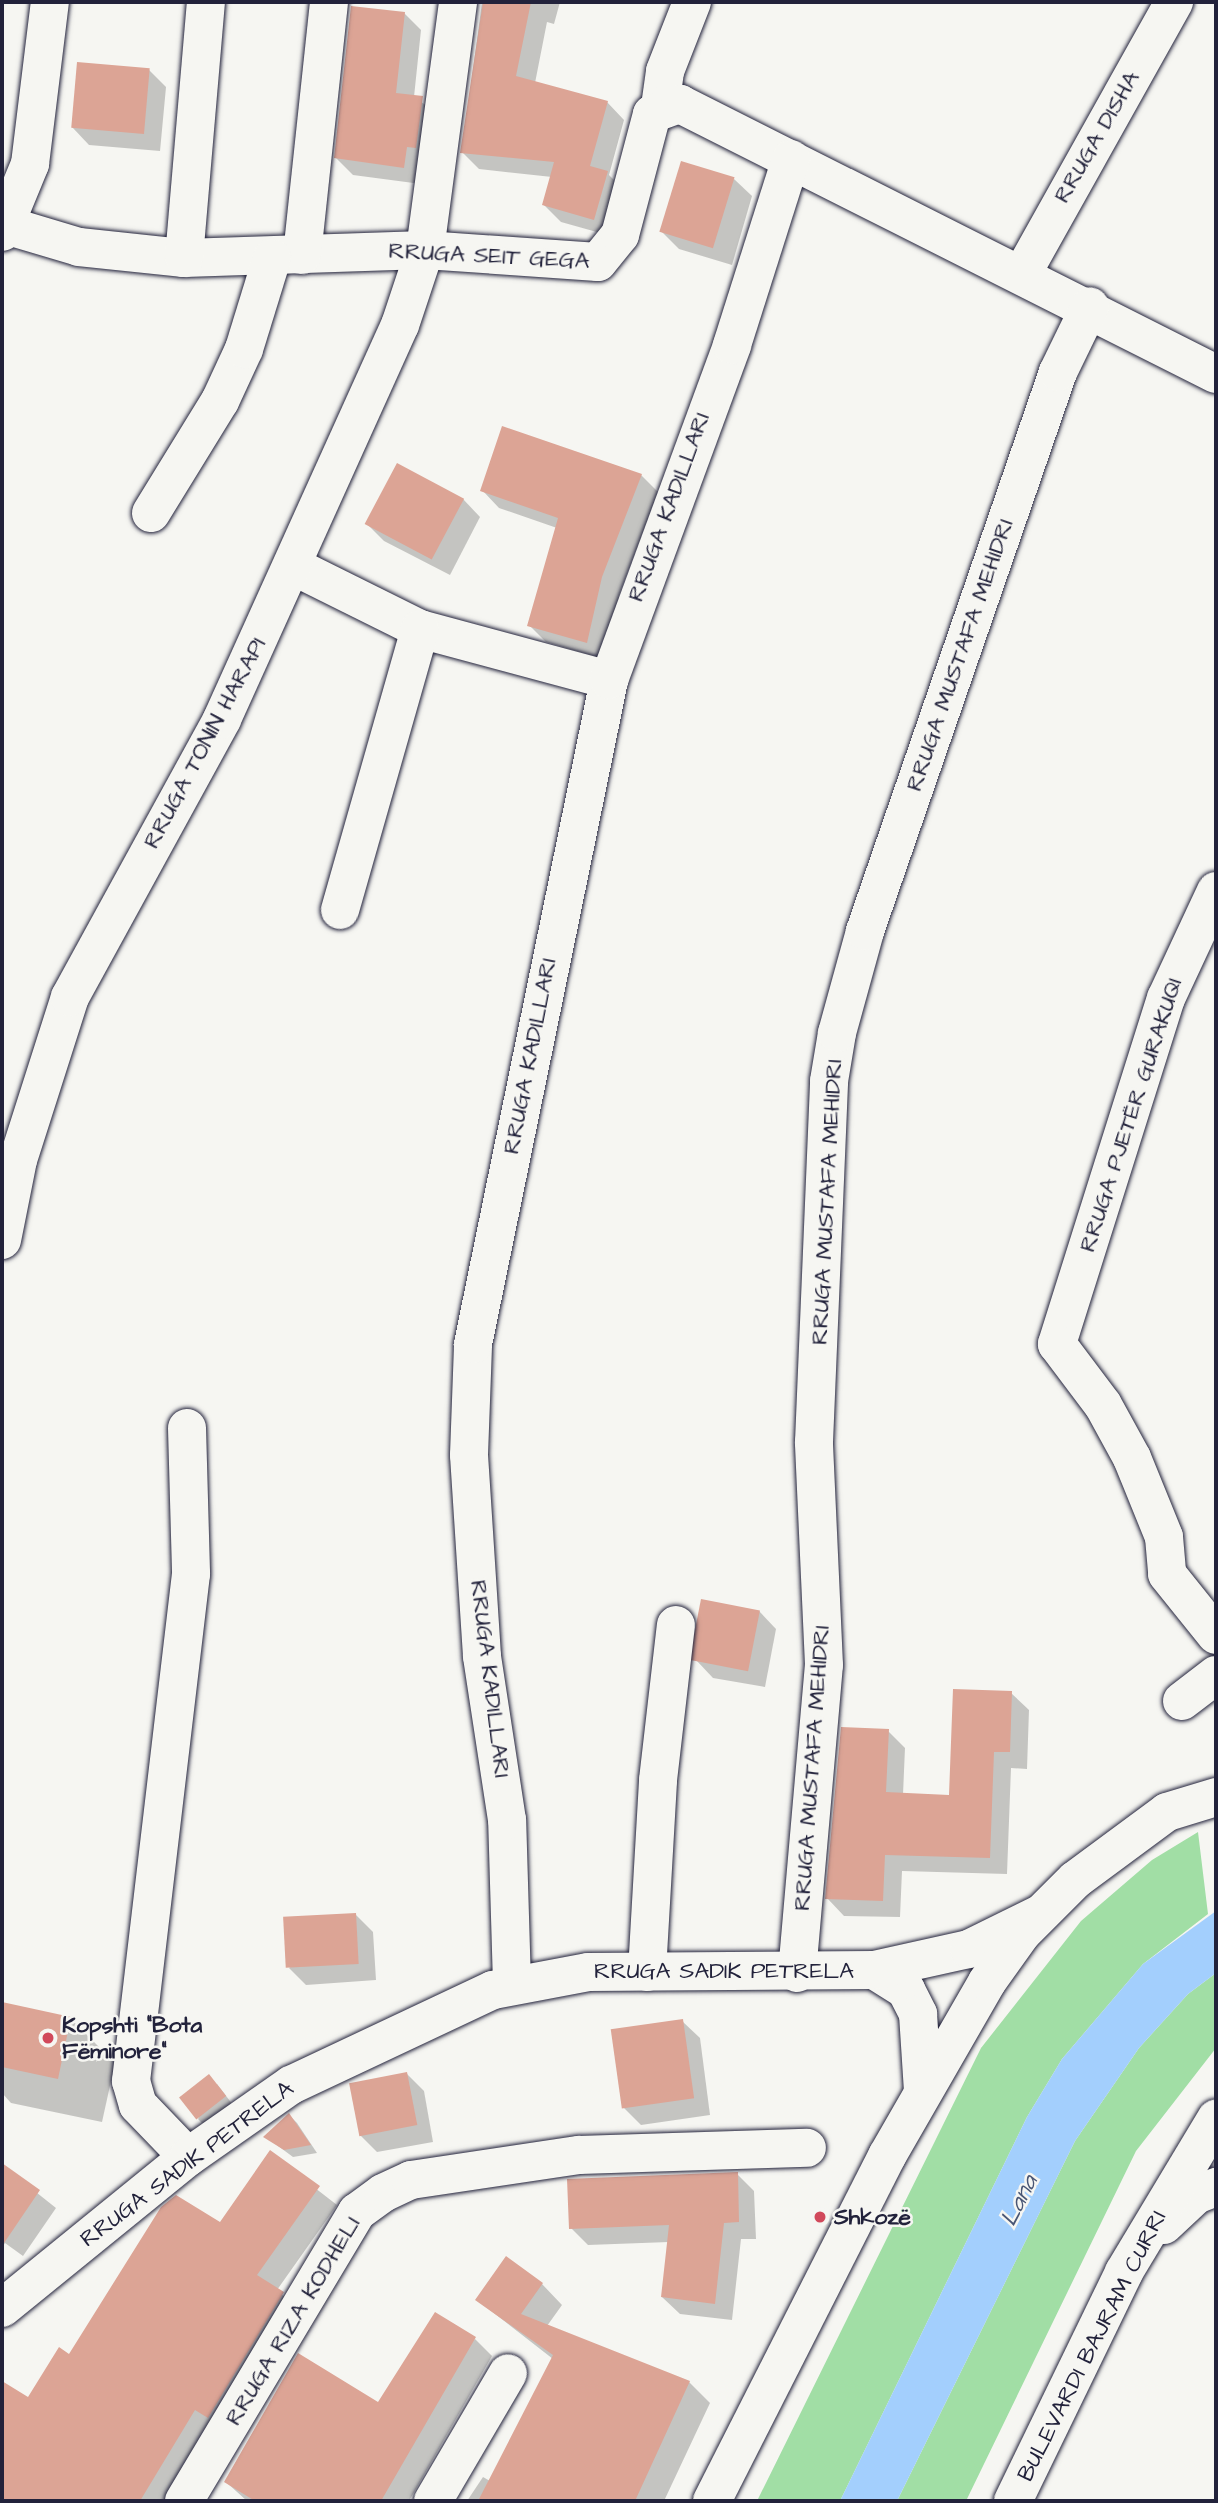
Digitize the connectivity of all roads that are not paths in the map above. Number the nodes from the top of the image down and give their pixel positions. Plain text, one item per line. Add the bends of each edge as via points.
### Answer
1 (50, 2) edge
2 (206, 2) edge
3 (329, 2) edge
4 (458, 2) edge
5 (692, 2) edge
6 (1174, 2) edge
7 (660, 107) junction
8 (791, 159) junction
9 (3, 227) edge
10 (425, 250) junction
11 (287, 257) junction
12 (184, 258) junction
13 (1022, 274) junction
14 (1090, 306) junction
15 (1216, 374) edge
16 (151, 513) dead end
17 (295, 567) junction
18 (420, 629) junction
19 (608, 680) junction
20 (1216, 891) edge
21 (340, 910) dead end
22 (10, 1156) edge
23 (2, 1240) edge
24 (187, 1429) dead end
25 (677, 1625) dead end
26 (1216, 1635) edge
27 (1216, 1675) edge
28 (1182, 1701) dead end
29 (1216, 1797) edge
30 (1038, 1915) junction
31 (874, 1970) junction
32 (647, 1972) junction
33 (797, 1973) junction
34 (512, 1984) junction
35 (923, 2093) junction
36 (1216, 2119) edge
37 (807, 2148) dead end
38 (188, 2157) junction
39 (1216, 2186) edge
40 (1124, 2272) junction
41 (2, 2308) edge
42 (508, 2373) dead end
43 (184, 2501) edge
44 (433, 2501) edge
45 (712, 2501) edge
46 (1013, 2501) edge

1 - 9 street via 30,164
2 - 12 street
3 - 11 street
4 - 10 street, RRUGA TONIN HARAPI
5 - 7 street, RRUGA SEIT GEGA via 665,71
6 - 13 street, RRUGA DISHA
7 - 8 street via 693,109
7 - 10 street, RRUGA SEIT GEGA via 647,125 620,234 607,257 580,264
8 - 13 street
8 - 19 street, RRUGA KADILLARI via 732,345
9 - 12 street via 79,247
10 - 11 street, RRUGA SEIT GEGA
10 - 17 street, RRUGA TONIN HARAPI via 385,361
11 - 12 street, RRUGA SEIT GEGA
11 - 16 street via 220,401
13 - 14 street
14 - 15 street
14 - 33 street, RRUGA MUSTAFA MEHIDRI via 1058,372 864,930 835,1045 814,1442 824,1665
17 - 18 street
17 - 22 street, RRUGA TONIN HARAPI via 222,719 70,997
18 - 19 street
18 - 21 street
19 - 34 street, RRUGA KADILLARI via 468,1395 482,1656 507,1820
20 - 26 street, RRUGA PJETËR GURAKUQI via 1166,998 1057,1344 1074,1362 1132,1458 1164,1536 1167,1574
22 - 23 street, RRUGA TONIN HARAPI
24 - 38 street via 191,1574 131,2081 138,2105
25 - 32 street via 658,1780
27 - 28 street
29 - 30 street via 1167,1812
30 - 31 street, RRUGA SADIK PETRELA via 969,1949
30 - 35 street via 987,1982
31 - 33 street, RRUGA SADIK PETRELA
31 - 35 street, RRUGA SADIK PETRELA via 906,1990 918,2014
32 - 33 street, RRUGA SADIK PETRELA
32 - 34 street, RRUGA SADIK PETRELA via 558,1974
34 - 38 street, RRUGA SADIK PETRELA via 318,2069
35 - 45 street
36 - 40 street, BULEVARDI BAJRAM CURRI
37 - 43 street, RRUGA RIZA KODHELI via 579,2155 411,2180 383,2193 357,2213
38 - 41 street, RRUGA SADIK PETRELA
39 - 40 street via 1178,2209
40 - 46 street, BULEVARDI BAJRAM CURRI
42 - 44 street

